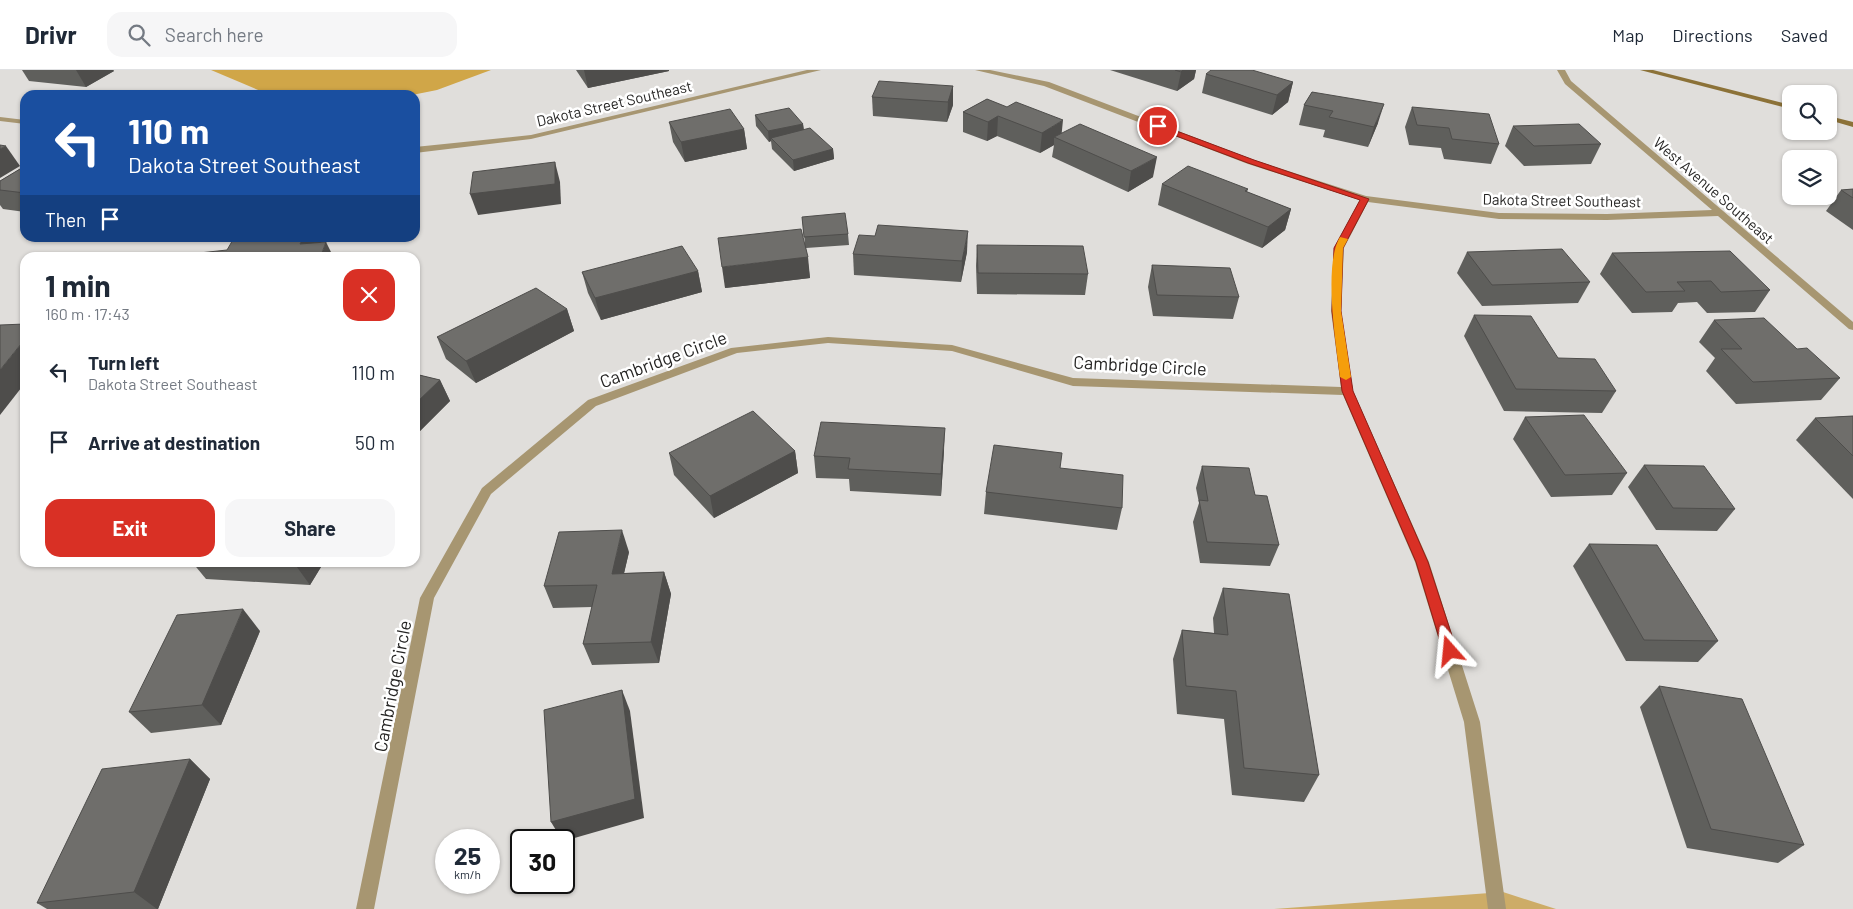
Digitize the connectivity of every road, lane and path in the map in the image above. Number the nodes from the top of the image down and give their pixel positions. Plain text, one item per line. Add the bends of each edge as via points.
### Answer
1 (817, 70) edge
2 (979, 70) edge
3 (1562, 70) edge
4 (1644, 70) edge
5 (1782, 105) edge
6 (0, 119) edge
7 (1837, 120) edge
8 (20, 121) edge
9 (1853, 125) edge
10 (420, 149) edge
11 (1365, 199) junction
12 (1718, 213) junction
13 (1853, 326) edge
14 (1348, 391) junction
15 (365, 909) edge
16 (1497, 909) edge

1 - 10 street, Dakota Street Southeast via 531,137
2 - 11 street, Dakota Street Southeast via 1046,84 1251,162
3 - 12 street, West Avenue Southeast via 1568,82
4 - 5 main road
6 - 8 street
7 - 9 main road
11 - 12 street, Dakota Street Southeast via 1499,216
11 - 14 street via 1339,248 1336,311
12 - 13 street, West Avenue Southeast
14 - 15 street, Cambridge Circle via 1072,382 952,348 828,340 735,350 592,403 486,491 427,598
14 - 16 street via 1422,562 1472,722

